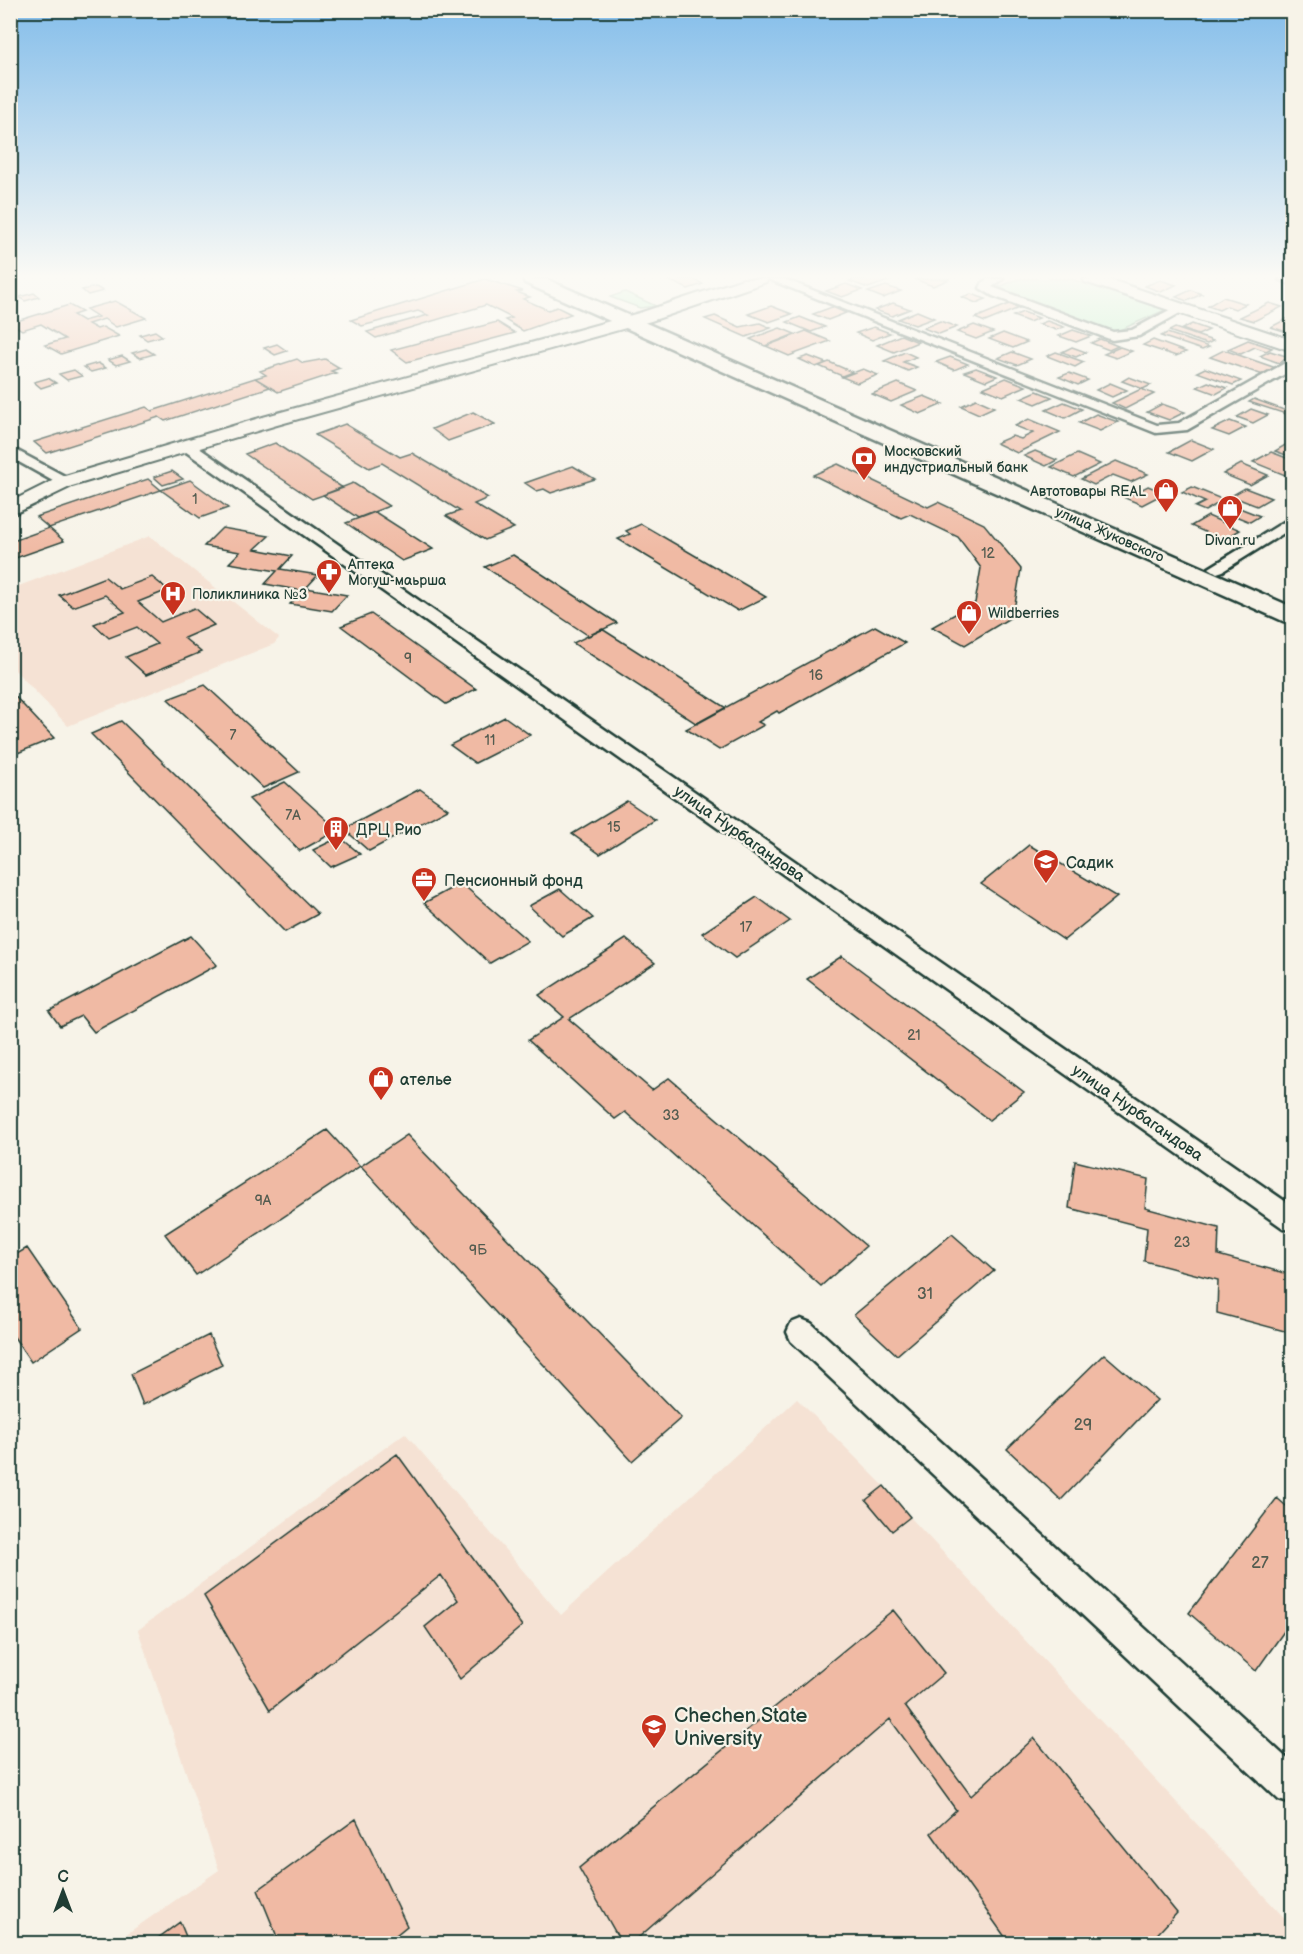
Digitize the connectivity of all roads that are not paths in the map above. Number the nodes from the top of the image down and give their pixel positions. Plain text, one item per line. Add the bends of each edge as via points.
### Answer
1 (452, 370) edge
2 (736, 370) edge
3 (768, 370) edge
4 (1006, 370) edge
5 (1284, 370) edge
6 (186, 446) junction
7 (10, 451) edge
8 (65, 482) junction
9 (10, 510) edge
10 (1289, 528) edge
11 (1217, 568) junction
12 (1293, 601) edge
13 (1293, 616) edge
14 (1293, 1220) edge
15 (801, 1332) dead end
16 (1293, 1787) edge

1 - 6 street
2 - 13 main road, улица Жуковского
3 - 11 main road
4 - 5 street via 1156,429 1182,427
6 - 8 street
6 - 14 street, улица Нурбагандова
7 - 8 street
8 - 9 street
10 - 11 street
11 - 12 main road
15 - 16 street

